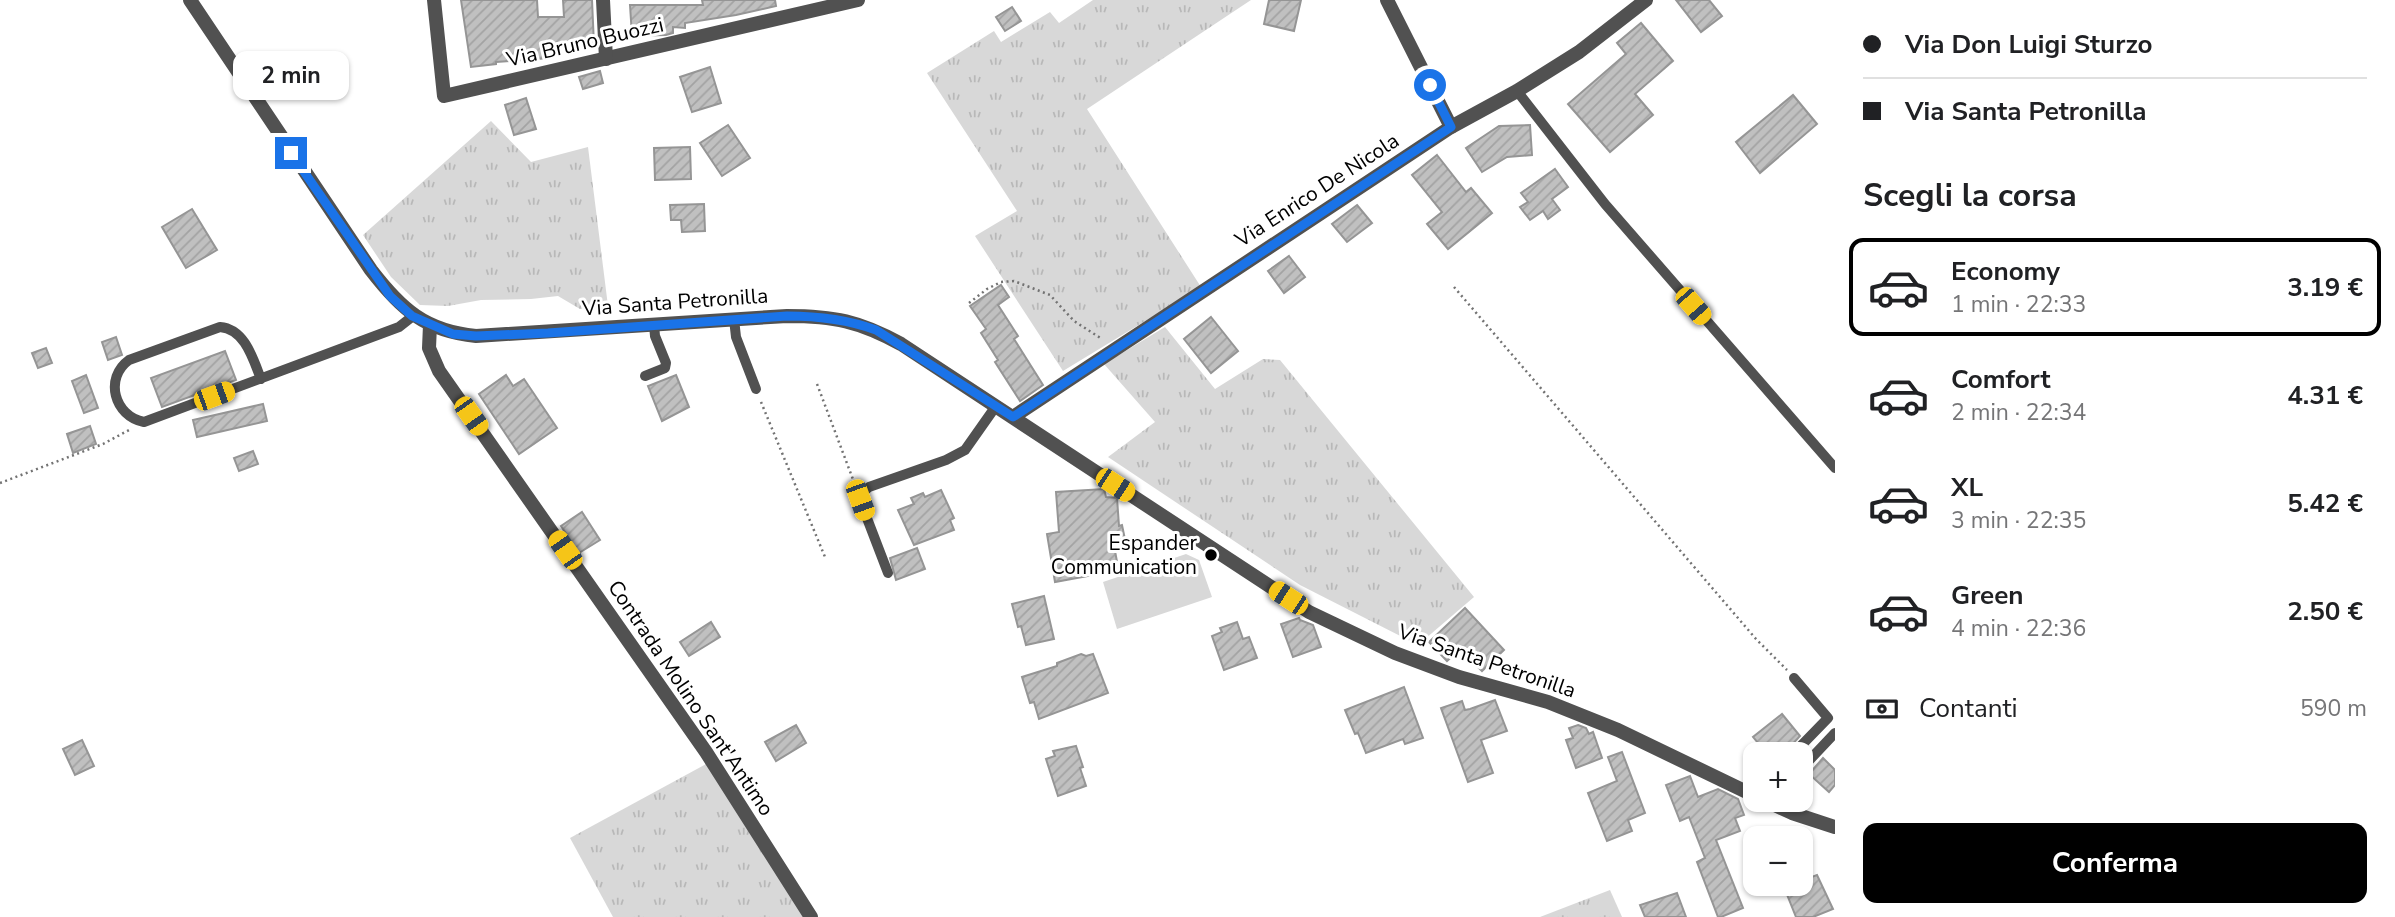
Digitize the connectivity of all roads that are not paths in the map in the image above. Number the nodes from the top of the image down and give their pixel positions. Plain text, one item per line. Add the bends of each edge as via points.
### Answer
1 (190, 0) edge
2 (434, 0) edge
3 (603, 0) edge
4 (858, 0) edge
5 (1387, 0) edge
6 (1646, 0) edge
7 (606, 59) junction
8 (1517, 91) junction
9 (1451, 127) junction
10 (412, 316) junction
11 (734, 319) junction
12 (654, 324) junction
13 (430, 325) junction
14 (645, 376) dead end
15 (261, 379) junction
16 (756, 389) road end
17 (996, 405) junction
18 (1013, 417) junction
19 (1835, 468) edge
20 (888, 573) dead end
21 (1794, 678) road end
22 (1832, 715) edge
23 (1835, 733) edge
24 (1805, 742) edge
25 (1813, 756) edge
26 (1743, 789) edge
27 (1791, 812) edge
28 (1835, 827) edge
29 (811, 917) edge

1 - 10 street, Via Santa Petronilla via 371,270
2 - 7 street, Via Bruno Buozzi via 444,96
3 - 7 street
4 - 7 street, Via Bruno Buozzi
5 - 9 street
6 - 8 street, Via Enrico De Nicola via 1579,52
8 - 9 street, Via Enrico De Nicola
8 - 19 lane via 1605,204
9 - 18 street, Via Enrico De Nicola
10 - 13 street, Via Santa Petronilla
10 - 15 lane via 399,327
11 - 12 street, Via Santa Petronilla
11 - 16 lane
11 - 17 street, Via Santa Petronilla via 821,316 853,322 901,344
12 - 13 street, Via Santa Petronilla via 476,336
12 - 14 lane via 666,363 665,368
13 - 29 street, Contrada Molino Sant'Antimo via 429,348 439,371 706,752
15 - 15 lane via 144,422 125,415 115,385 116,374 129,360 220,327 238,334
17 - 18 street, Via Santa Petronilla
17 - 20 lane via 965,450 862,493 860,500
18 - 26 street, Via Santa Petronilla via 1335,626 1459,677 1548,702
21 - 22 lane
22 - 24 lane
23 - 25 lane
27 - 28 street, Via Santa Petronilla

